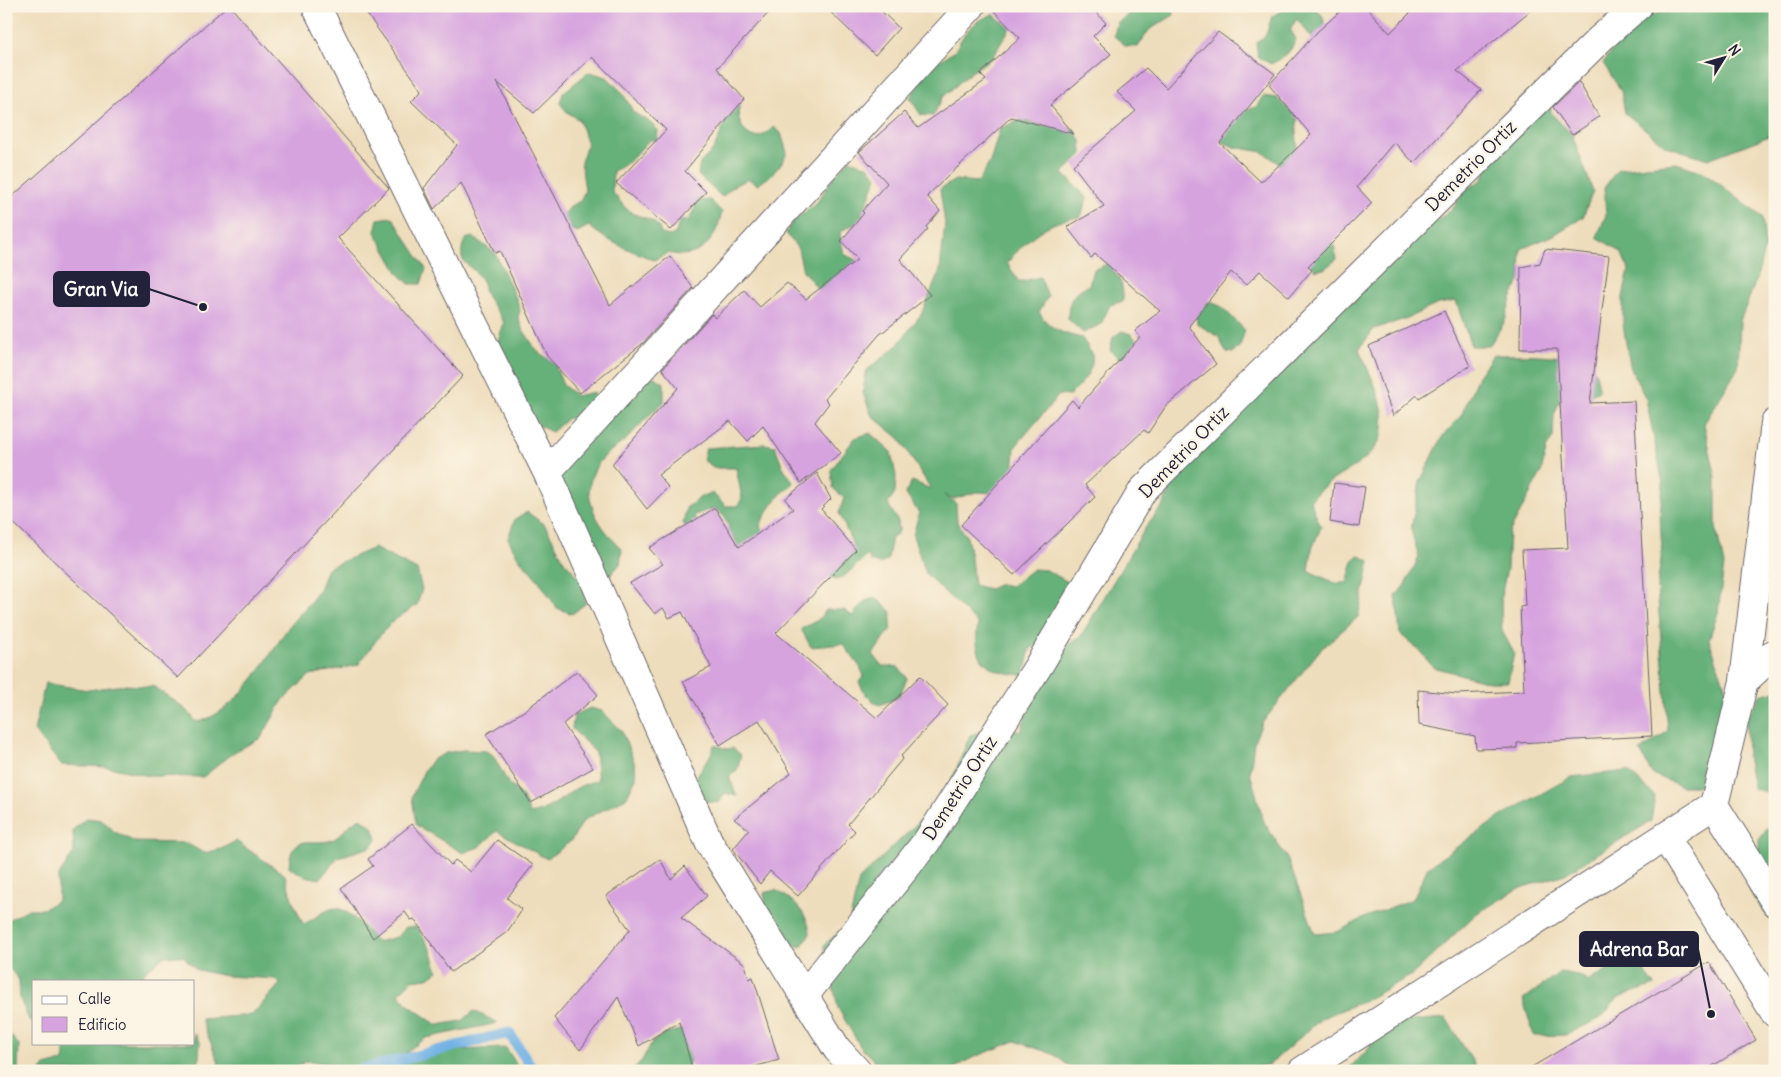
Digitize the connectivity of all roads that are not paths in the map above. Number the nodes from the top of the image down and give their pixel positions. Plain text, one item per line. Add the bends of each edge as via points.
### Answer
1 (316, 6) edge
2 (1638, 6) edge
3 (963, 9) edge
4 (1775, 423) edge
5 (547, 472) junction
6 (1766, 556) edge
7 (1775, 653) edge
8 (1744, 681) junction
9 (1714, 805) junction
10 (1666, 838) junction
11 (1775, 902) edge
12 (804, 996) junction
13 (1775, 1013) edge
14 (857, 1071) edge
15 (1302, 1071) edge

1 - 5 street
2 - 12 street, Demetrio Ortiz via 1600,39 1143,490 927,841
3 - 5 street
4 - 6 street
5 - 12 street via 709,842
6 - 8 street
7 - 8 street
8 - 9 street
9 - 10 street
9 - 11 street
10 - 13 street
10 - 15 street
12 - 14 street via 837,1049

